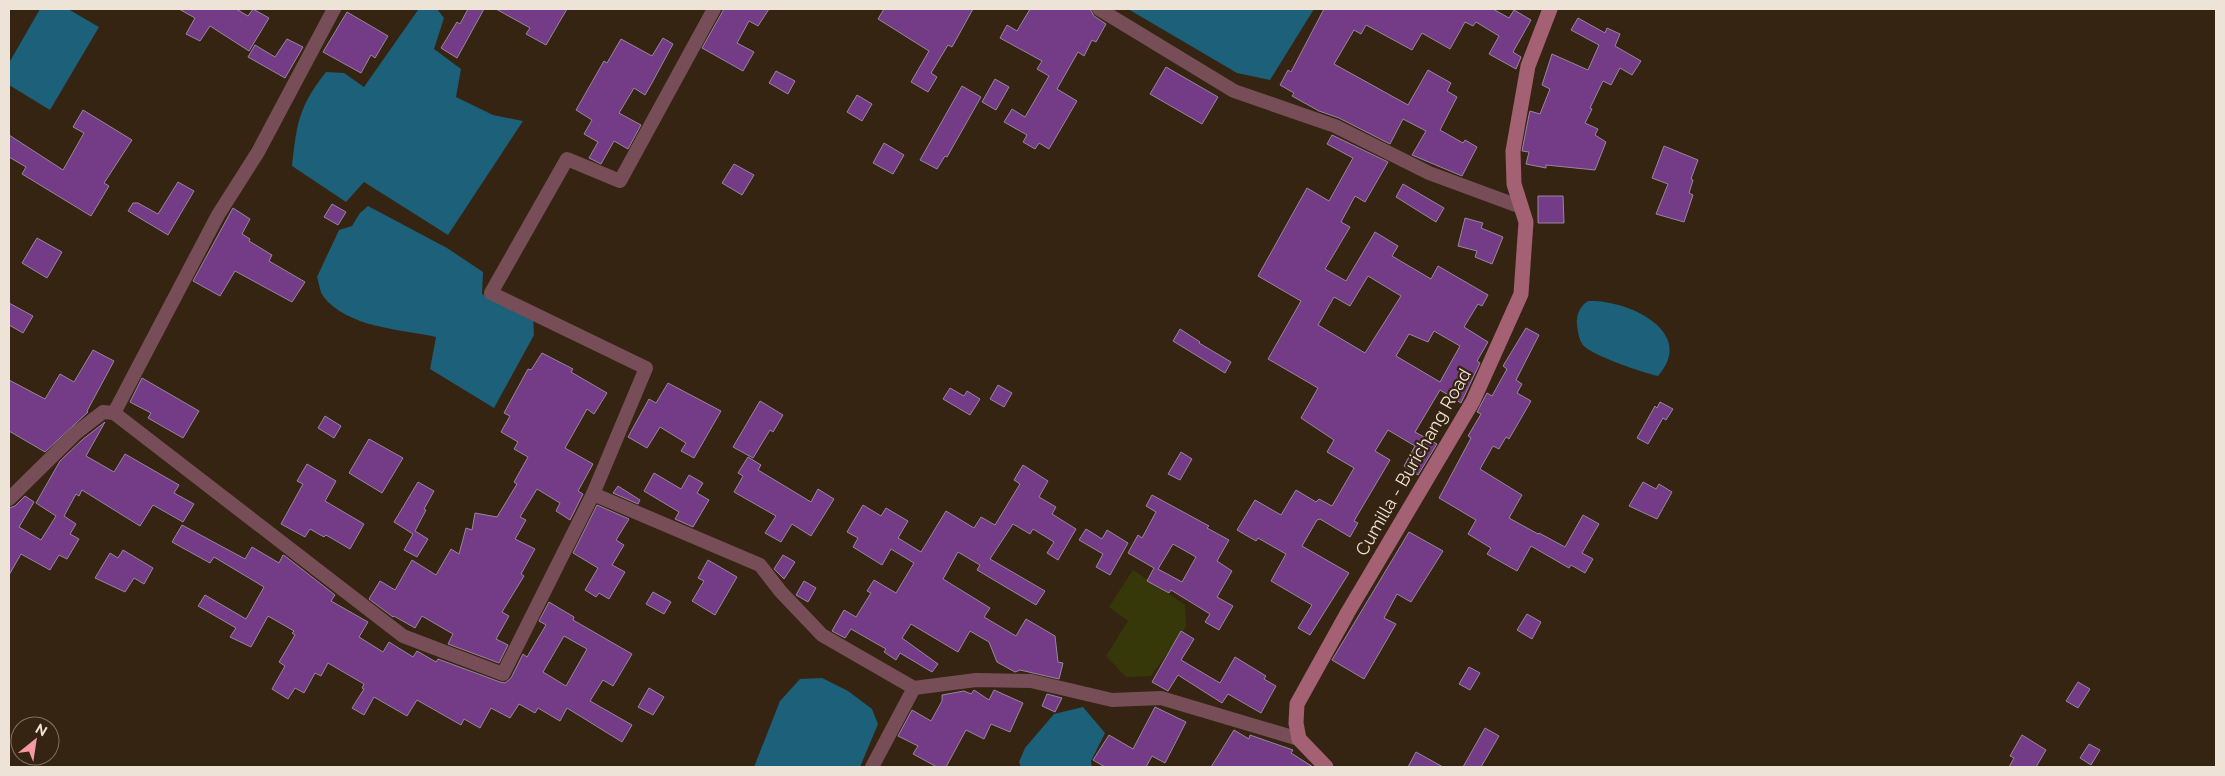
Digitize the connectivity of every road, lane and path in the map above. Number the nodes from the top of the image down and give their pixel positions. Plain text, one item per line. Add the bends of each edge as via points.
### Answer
1 (334, 9) edge
2 (714, 9) edge
3 (1099, 9) edge
4 (1550, 9) edge
5 (1521, 207) junction
6 (114, 413) junction
7 (593, 494) junction
8 (9, 499) edge
9 (914, 688) junction
10 (1299, 739) junction
11 (872, 767) edge
12 (1326, 767) edge

1 - 6 street via 258,152 218,215
2 - 7 street via 620,180 567,159 491,293 646,368
3 - 5 street via 1234,91 1335,126 1429,173
4 - 5 main road, Cumilla - Burichang Road via 1528,66 1513,151 1514,184
5 - 10 main road, Cumilla - Burichang Road via 1526,222 1521,294 1473,401 1297,704
6 - 7 street via 403,636 503,674
6 - 8 street via 102,412 76,433
7 - 9 street via 760,565 822,635
9 - 10 street via 976,680 1031,681 1112,700 1161,698
9 - 11 street
10 - 12 main road

